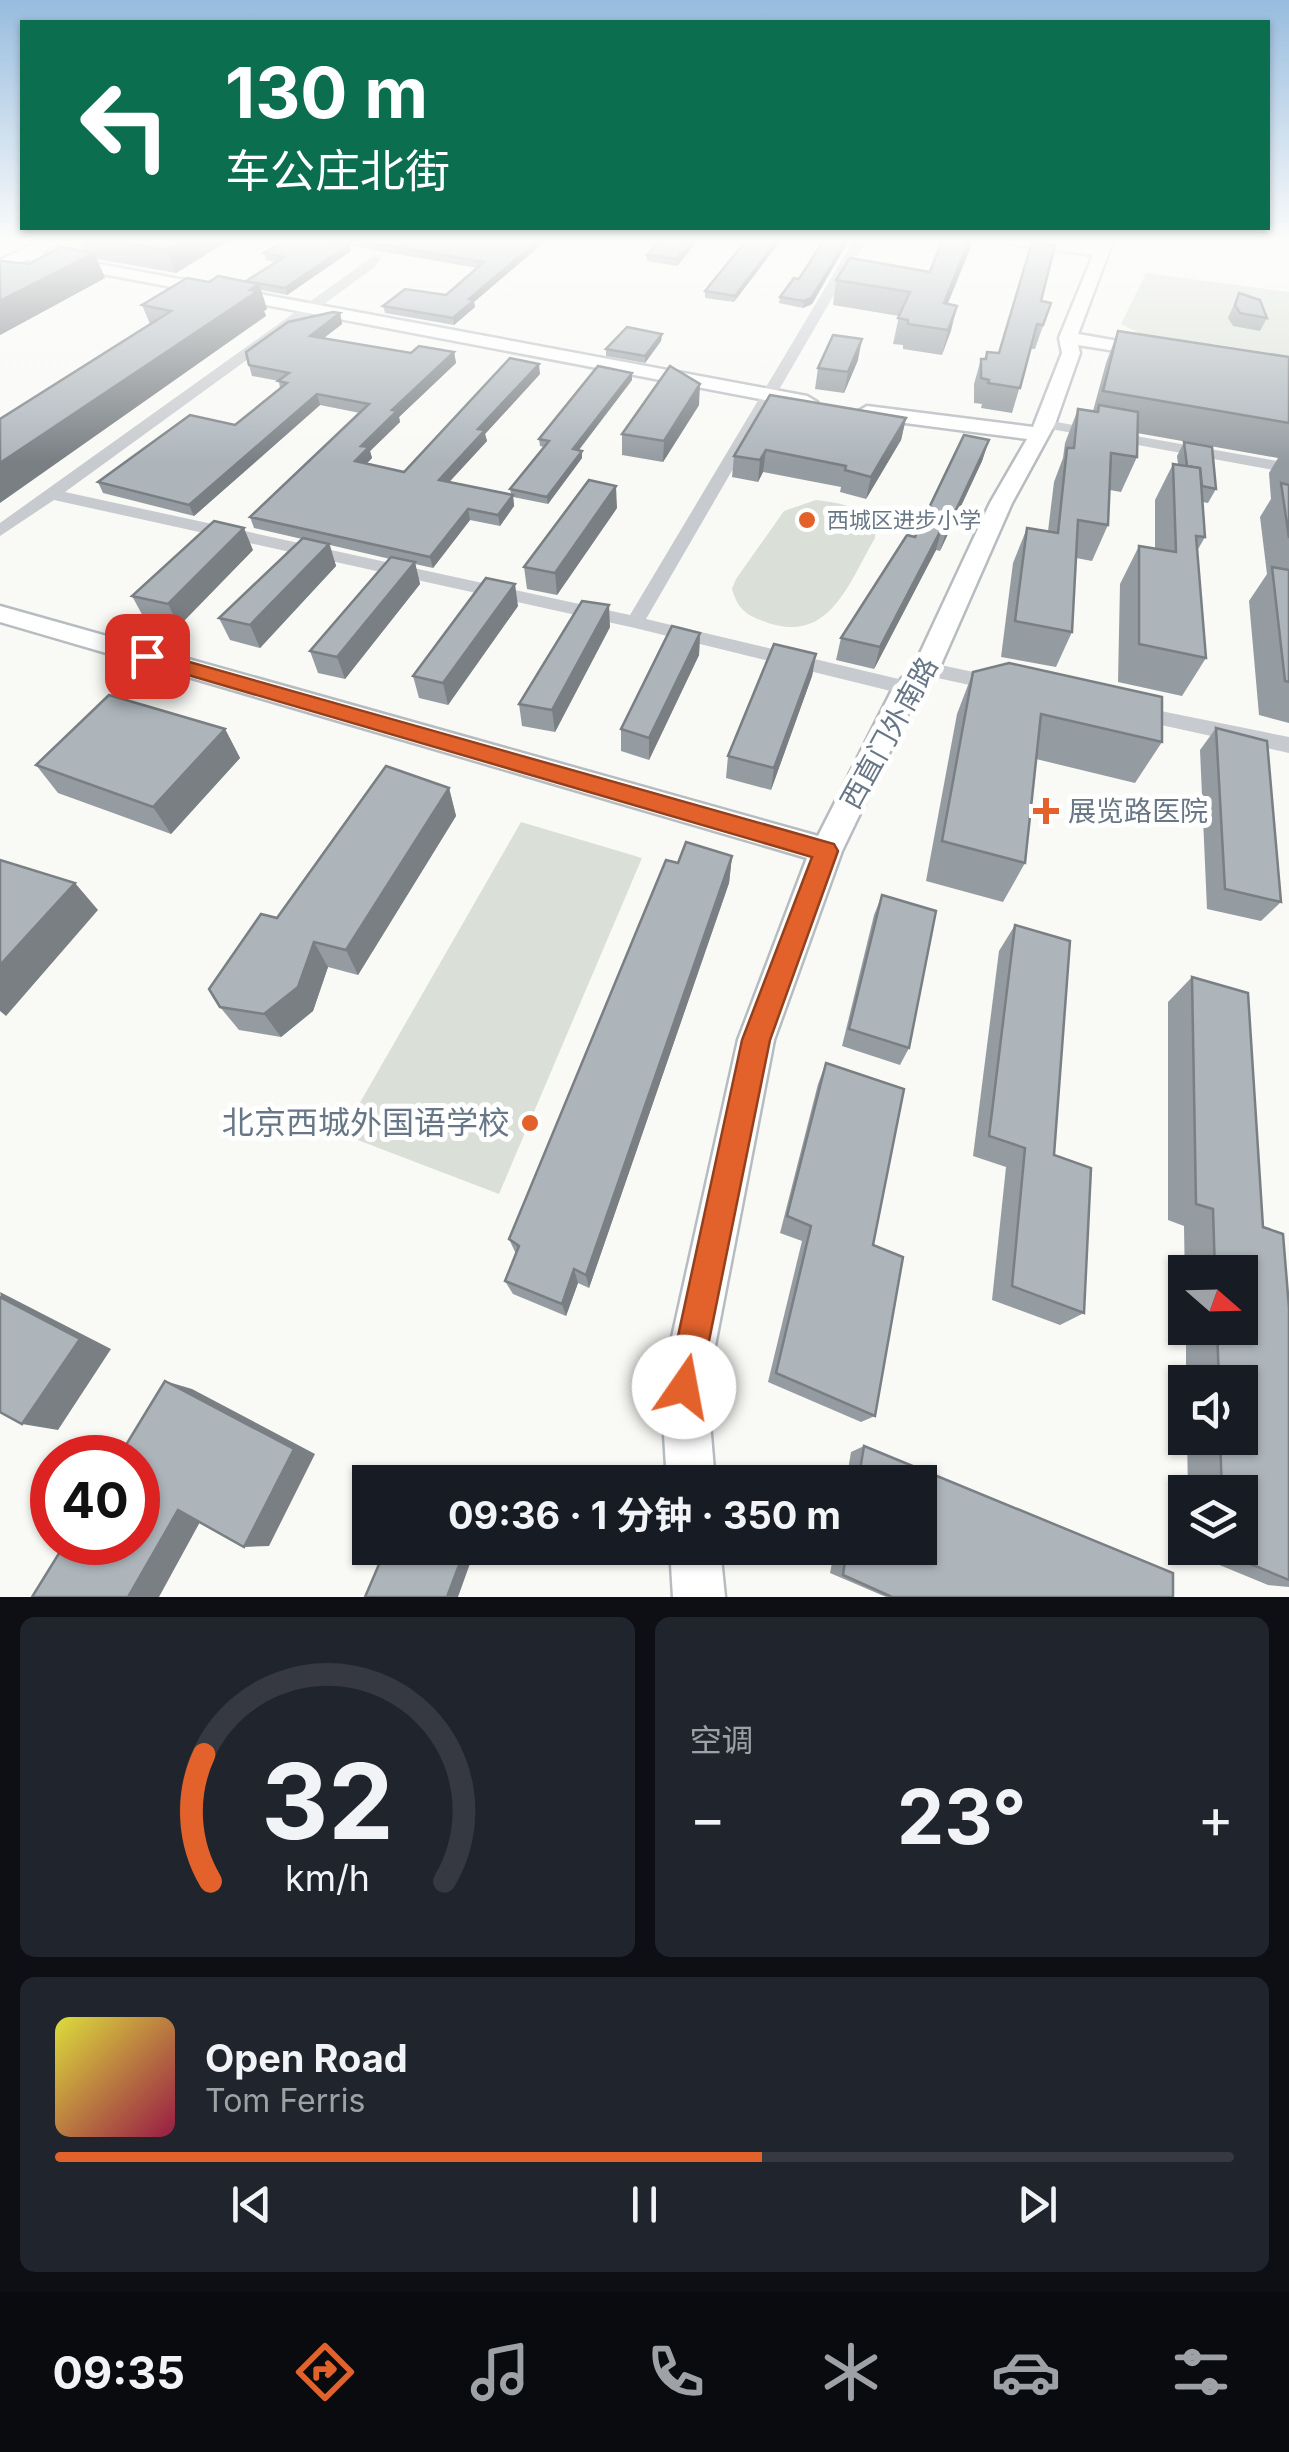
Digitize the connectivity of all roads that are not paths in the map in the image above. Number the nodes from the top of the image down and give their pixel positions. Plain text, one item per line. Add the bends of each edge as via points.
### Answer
1 (301, 313) edge
2 (343, 313) edge
3 (817, 313) edge
4 (1085, 313) edge
5 (1073, 344) junction
6 (1174, 362) edge
7 (768, 396) junction
8 (1041, 429) junction
9 (1289, 468) edge
10 (52, 494) junction
11 (0, 531) edge
12 (0, 614) edge
13 (635, 622) junction
14 (926, 669) junction
15 (907, 688) junction
16 (1021, 689) edge
17 (1117, 709) edge
18 (1289, 744) edge
19 (826, 851) junction
20 (690, 1465) edge
21 (697, 1565) edge
22 (699, 1597) edge

1 - 10 street
2 - 7 street
3 - 7 street
4 - 5 street, 西直门外南路
5 - 6 street
5 - 8 street, 西直门外南路
7 - 8 street via 922,422
7 - 13 street
8 - 9 street
8 - 14 street, 西直门外南路
10 - 11 street
10 - 13 street
12 - 19 street
13 - 15 street
14 - 15 street, 西直门外南路
14 - 16 street
15 - 19 street, 西直门外南路
17 - 18 street
19 - 20 street, 西直门外南路 via 756,1040 684,1387
21 - 22 street

